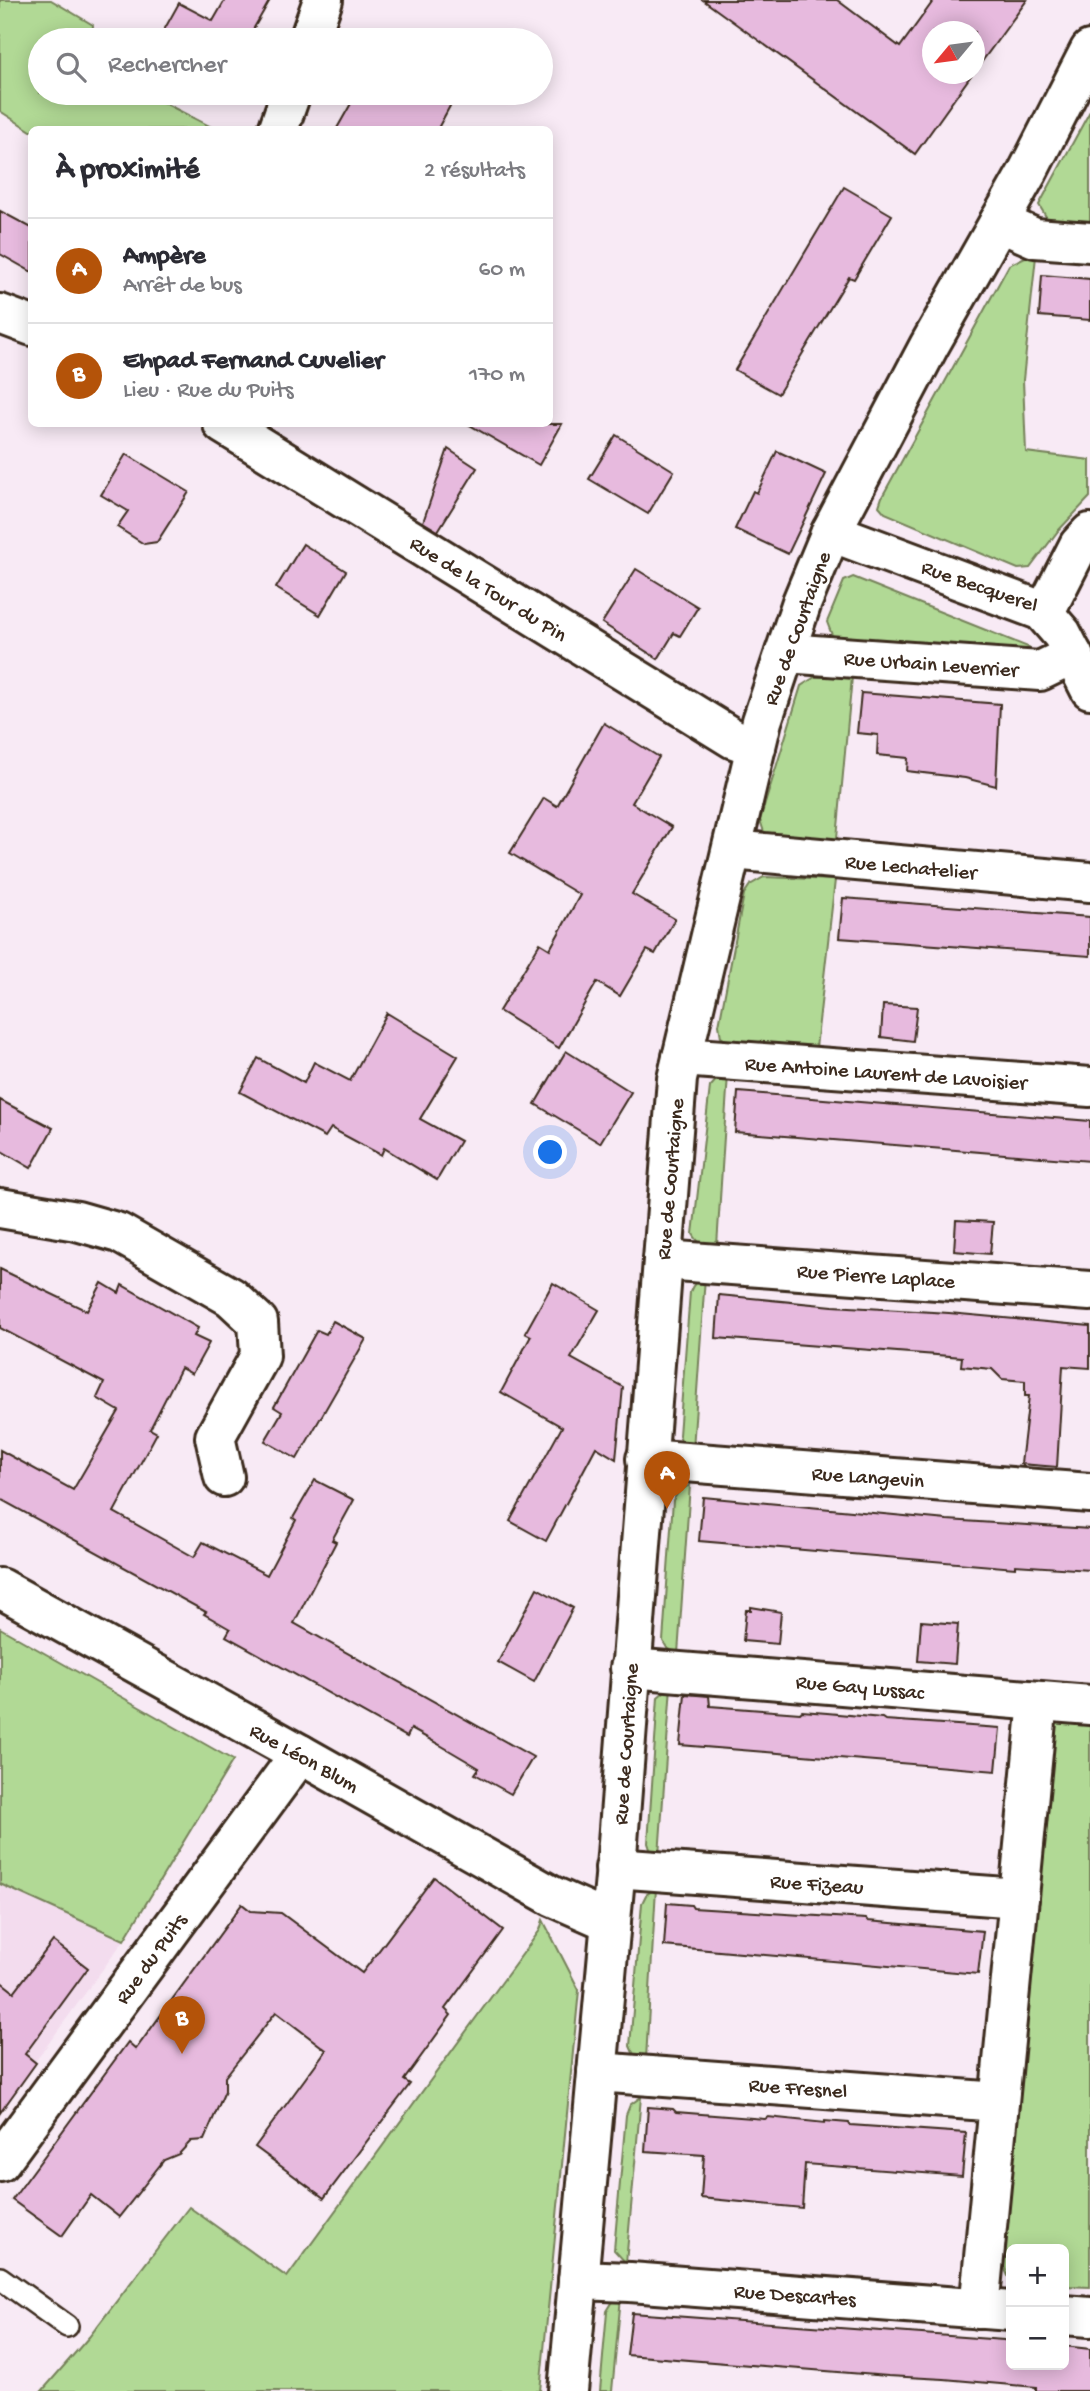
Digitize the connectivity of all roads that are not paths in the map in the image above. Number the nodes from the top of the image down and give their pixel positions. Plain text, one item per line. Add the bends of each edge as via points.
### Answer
1 (323, 0) edge
2 (313, 28) edge
3 (1090, 50) edge
4 (286, 105) edge
5 (279, 126) edge
6 (999, 222) junction
7 (1090, 242) edge
8 (0, 314) edge
9 (28, 324) edge
10 (228, 427) edge
11 (831, 531) junction
12 (1090, 533) edge
13 (1042, 611) junction
14 (785, 653) junction
15 (1073, 655) junction
16 (1090, 689) edge
17 (756, 747) junction
18 (732, 850) junction
19 (1090, 882) edge
20 (682, 1056) junction
21 (1090, 1087) edge
22 (0, 1208) edge
23 (663, 1260) junction
24 (1090, 1291) edge
25 (646, 1459) junction
26 (224, 1477) dead end
27 (1090, 1493) edge
28 (0, 1588) edge
29 (630, 1668) junction
30 (1038, 1701) junction
31 (1090, 1705) edge
32 (300, 1754) junction
33 (615, 1868) junction
34 (1019, 1898) junction
35 (611, 1922) junction
36 (597, 2071) junction
37 (999, 2102) junction
38 (0, 2162) edge
39 (0, 2278) edge
40 (578, 2280) junction
41 (995, 2310) edge
42 (1069, 2315) edge
43 (1090, 2317) edge
44 (67, 2326) dead end
45 (568, 2391) edge

1 - 2 street
3 - 6 street, Rue de Courtaigne
4 - 5 street
6 - 7 street via 1035,238
6 - 11 street, Rue de Courtaigne
8 - 9 street
10 - 17 street, Rue de la Tour du Pin via 734,739
11 - 13 street, Rue Becquerel
11 - 14 street, Rue de Courtaigne
12 - 13 street, Rue Becquerel
13 - 15 street
14 - 15 street, Rue Urbain Leverrier via 1040,671
14 - 17 street, Rue de Courtaigne
15 - 16 street
17 - 18 street, Rue de Courtaigne
18 - 19 street, Rue Lechatelier
18 - 20 street, Rue de Courtaigne
20 - 21 street, Rue Antoine Laurent de Lavoisier
20 - 23 street, Rue de Courtaigne
22 - 26 street via 119,1233 231,1297 258,1322 260,1356 215,1437
23 - 24 street, Rue Pierre Laplace
23 - 25 street, Rue de Courtaigne
25 - 27 street, Rue Langevin
25 - 29 street, Rue de Courtaigne
28 - 32 street, Rue Léon Blum
29 - 30 street, Rue Gay Lussac
29 - 33 street, Rue de Courtaigne
30 - 31 street, Rue Gay Lussac
30 - 34 street
32 - 35 street, Rue Léon Blum via 552,1896
32 - 38 street, Rue du Puits
33 - 34 street, Rue Fizeau
33 - 35 street, Rue de Courtaigne
34 - 37 street
35 - 36 street, Rue de Courtaigne
36 - 37 street, Rue Fresnel
36 - 40 street, Rue de Courtaigne
37 - 41 street
39 - 44 lane
40 - 41 street, Rue Descartes
40 - 45 street, Rue de Courtaigne
42 - 43 street

